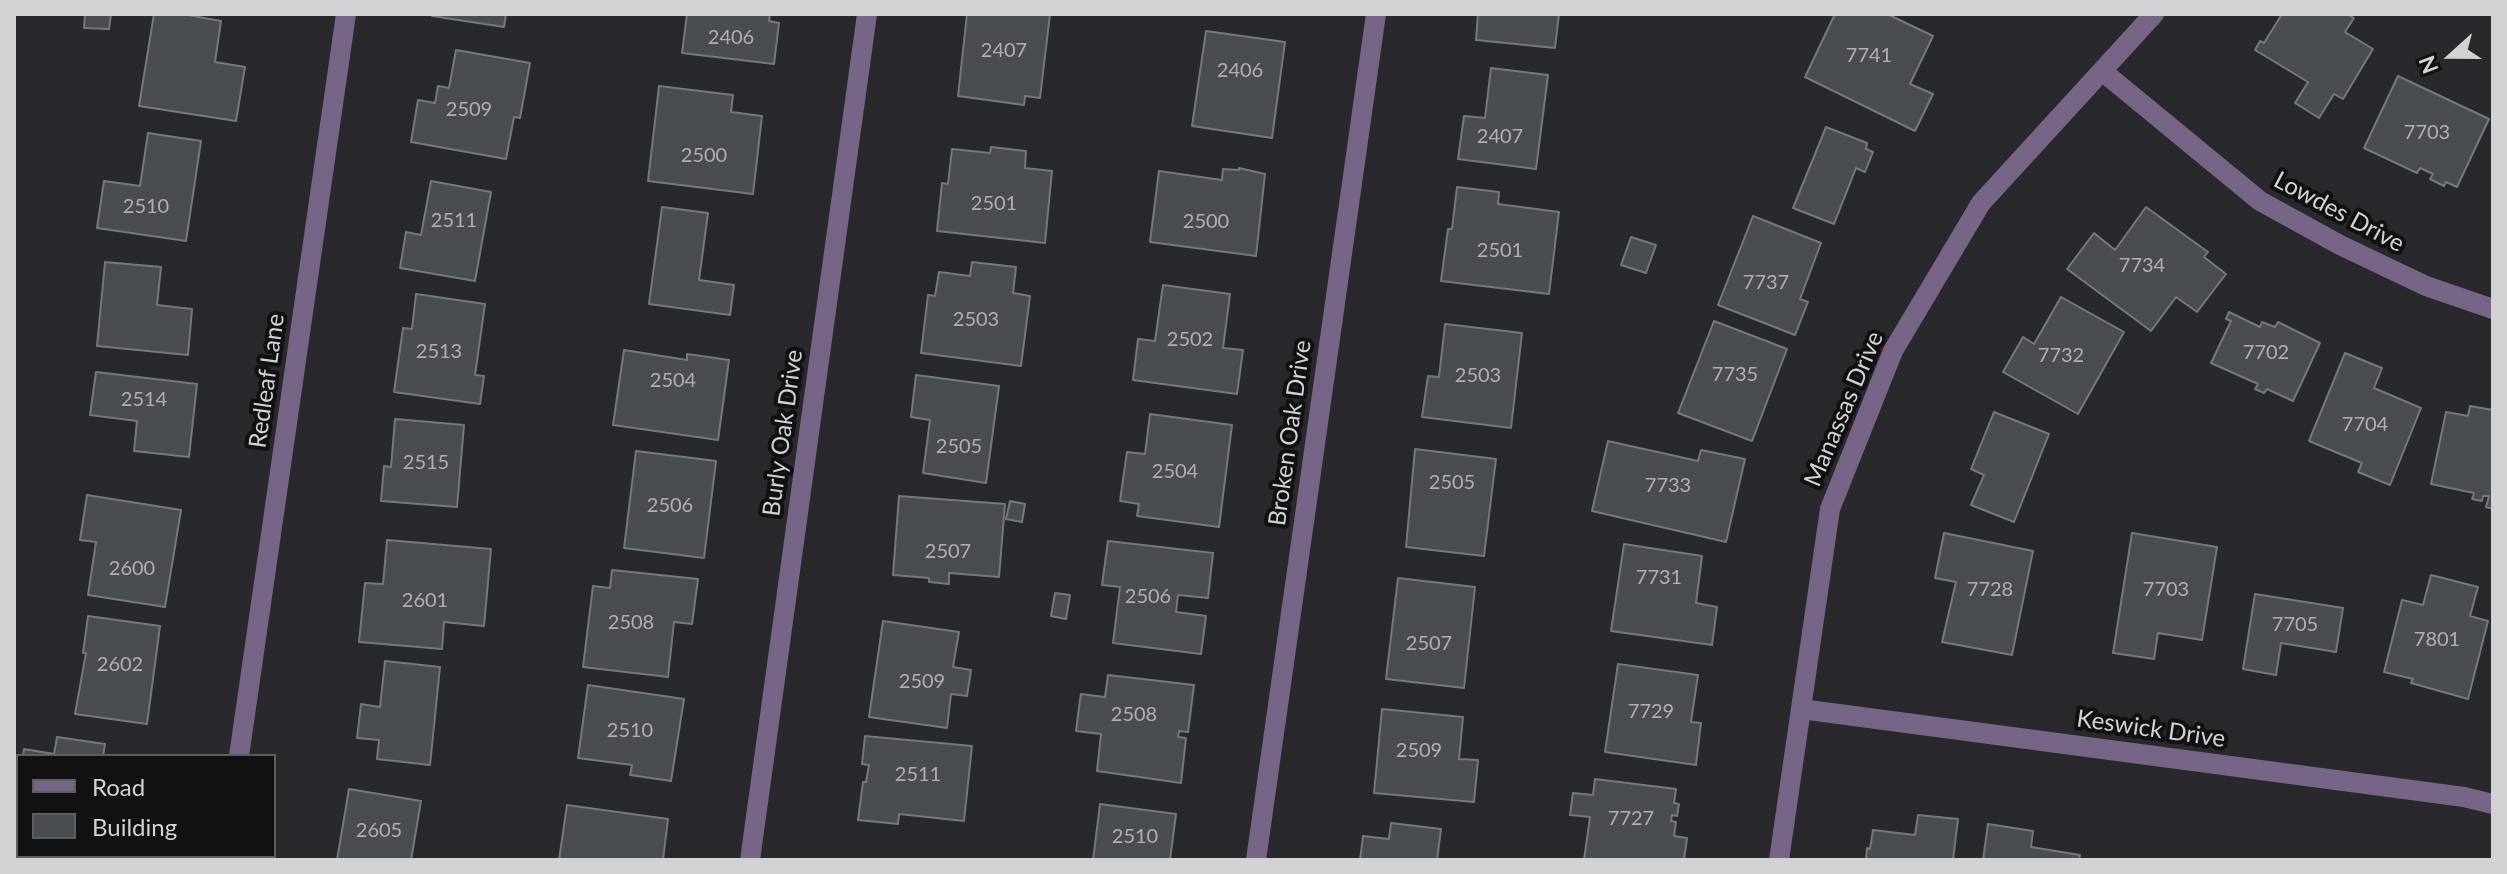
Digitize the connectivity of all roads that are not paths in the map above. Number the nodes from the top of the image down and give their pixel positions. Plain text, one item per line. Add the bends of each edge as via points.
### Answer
1 (346, 14) edge
2 (867, 14) edge
3 (1376, 14) edge
4 (2154, 14) edge
5 (2102, 71) junction
6 (2493, 309) edge
7 (1801, 709) junction
8 (239, 754) edge
9 (2493, 804) edge
10 (750, 860) edge
11 (1256, 860) edge
12 (1779, 860) edge

1 - 8 street, Redleaf Lane
2 - 10 street, Burly Oak Drive
3 - 11 street, Broken Oak Drive
4 - 5 street, Manassas Drive
5 - 6 street, Lowdes Drive via 2260,201 2426,286
5 - 7 street, Manassas Drive via 1981,203 1893,351 1830,509
7 - 9 street, Keswick Drive
7 - 12 street, Manassas Drive

